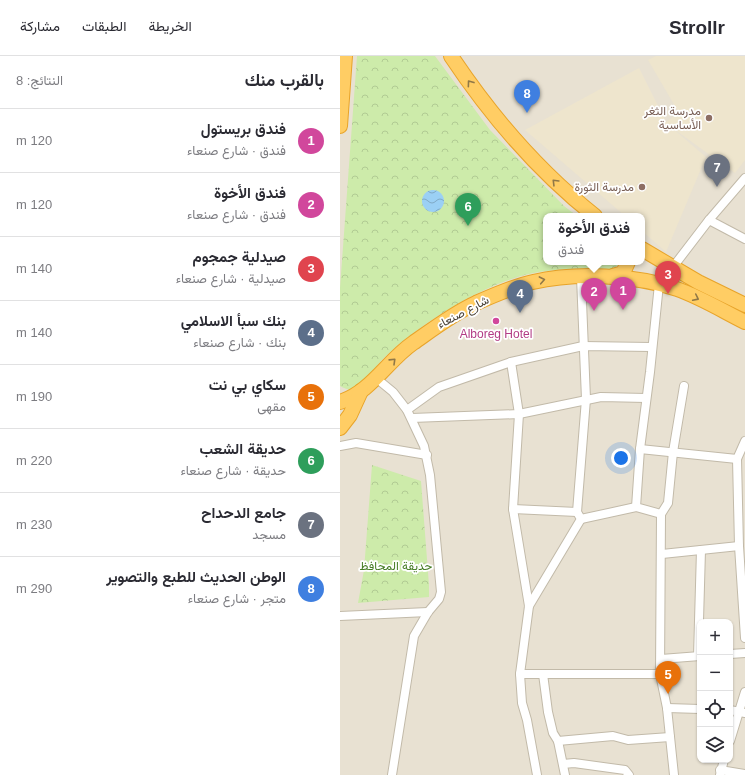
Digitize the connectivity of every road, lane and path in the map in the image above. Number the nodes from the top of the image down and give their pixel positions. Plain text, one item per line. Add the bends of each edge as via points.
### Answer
1 (345, 56) edge
2 (451, 56) edge
3 (340, 126) edge
4 (745, 178) edge
5 (591, 213) edge
6 (709, 220) junction
7 (745, 239) edge
8 (645, 251) edge
9 (627, 265) edge
10 (673, 267) junction
11 (613, 276) junction
12 (582, 277) junction
13 (659, 284) junction
14 (745, 306) edge
15 (745, 322) edge
16 (583, 346) junction
17 (651, 347) junction
18 (511, 362) junction
19 (376, 378) junction
20 (684, 386) dead end
21 (360, 391) junction
22 (646, 398) junction
23 (586, 399) junction
24 (340, 402) edge
25 (407, 410) junction
26 (519, 414) junction
27 (412, 418) junction
28 (340, 428) edge
29 (745, 443) edge
30 (340, 446) edge
31 (640, 449) junction
32 (673, 452) junction
33 (427, 455) junction
34 (738, 459) junction
35 (636, 507) junction
36 (513, 509) junction
37 (661, 514) junction
38 (579, 516) junction
39 (739, 546) junction
40 (701, 550) junction
41 (662, 554) junction
42 (529, 606) junction
43 (428, 612) junction
44 (340, 616) edge
45 (745, 638) edge
46 (745, 653) edge
47 (733, 654) edge
48 (699, 655) edge
49 (697, 656) edge
50 (661, 659) junction
51 (520, 674) junction
52 (543, 674) junction
53 (660, 674) junction
54 (745, 692) edge
55 (667, 708) junction
56 (697, 709) edge
57 (742, 712) edge
58 (733, 734) edge
59 (670, 738) junction
60 (558, 741) junction
61 (723, 763) edge
62 (563, 764) junction
63 (720, 773) edge
64 (745, 774) edge
65 (392, 775) edge
66 (537, 775) edge
67 (565, 775) edge
68 (629, 775) edge
69 (674, 775) edge

1 - 3 highway
5 -> 2 highway via 570,196 527,153 478,95
4 - 6 street
6 - 7 street
6 - 10 street
8 - 10 highway
9 - 11 highway via 623,273
10 - 14 highway
11 - 12 highway, شارع صنعاء
11 - 13 highway, شارع صنعاء
12 - 16 street
19 -> 12 highway, شارع صنعاء via 408,346 476,303 532,282 550,278
13 -> 15 highway, شارع صنعاء via 678,289
13 - 17 street
16 - 17 street
16 - 18 street
16 - 23 street
17 - 22 street
18 - 25 street via 439,387
18 - 26 street
19 - 21 highway, شارع صنعاء
19 - 25 street via 393,392
20 - 32 street
21 - 24 highway, شارع صنعاء
21 - 28 highway via 350,415
22 - 23 street
22 - 31 street
23 - 26 street
23 - 38 street
25 - 27 street
26 - 27 street
26 - 36 street
27 - 33 street
29 - 34 street
30 - 33 street via 356,444
31 - 32 street
31 - 35 street
32 - 34 street
32 - 37 street via 668,503
33 - 43 street via 441,592 439,599
34 - 39 street
35 - 37 street
35 - 38 street
36 - 38 street
36 - 42 street
37 - 41 street
38 - 42 street
39 - 40 street
39 - 45 street
40 - 41 street
40 - 48 street
41 - 50 street
42 - 51 street
43 - 44 street
43 - 65 street via 414,636
46 - 47 street
49 - 50 street
50 - 53 street
51 - 52 street
51 - 66 street via 522,703
52 - 53 street
52 - 60 street via 548,712 553,733
53 - 55 street
54 - 57 street
55 - 56 street
55 - 59 street
57 - 58 street
59 - 60 street via 628,740 613,736
59 - 69 street
60 - 62 street
61 - 63 street
62 - 67 street
62 - 68 street via 574,763 625,770
63 - 64 street

